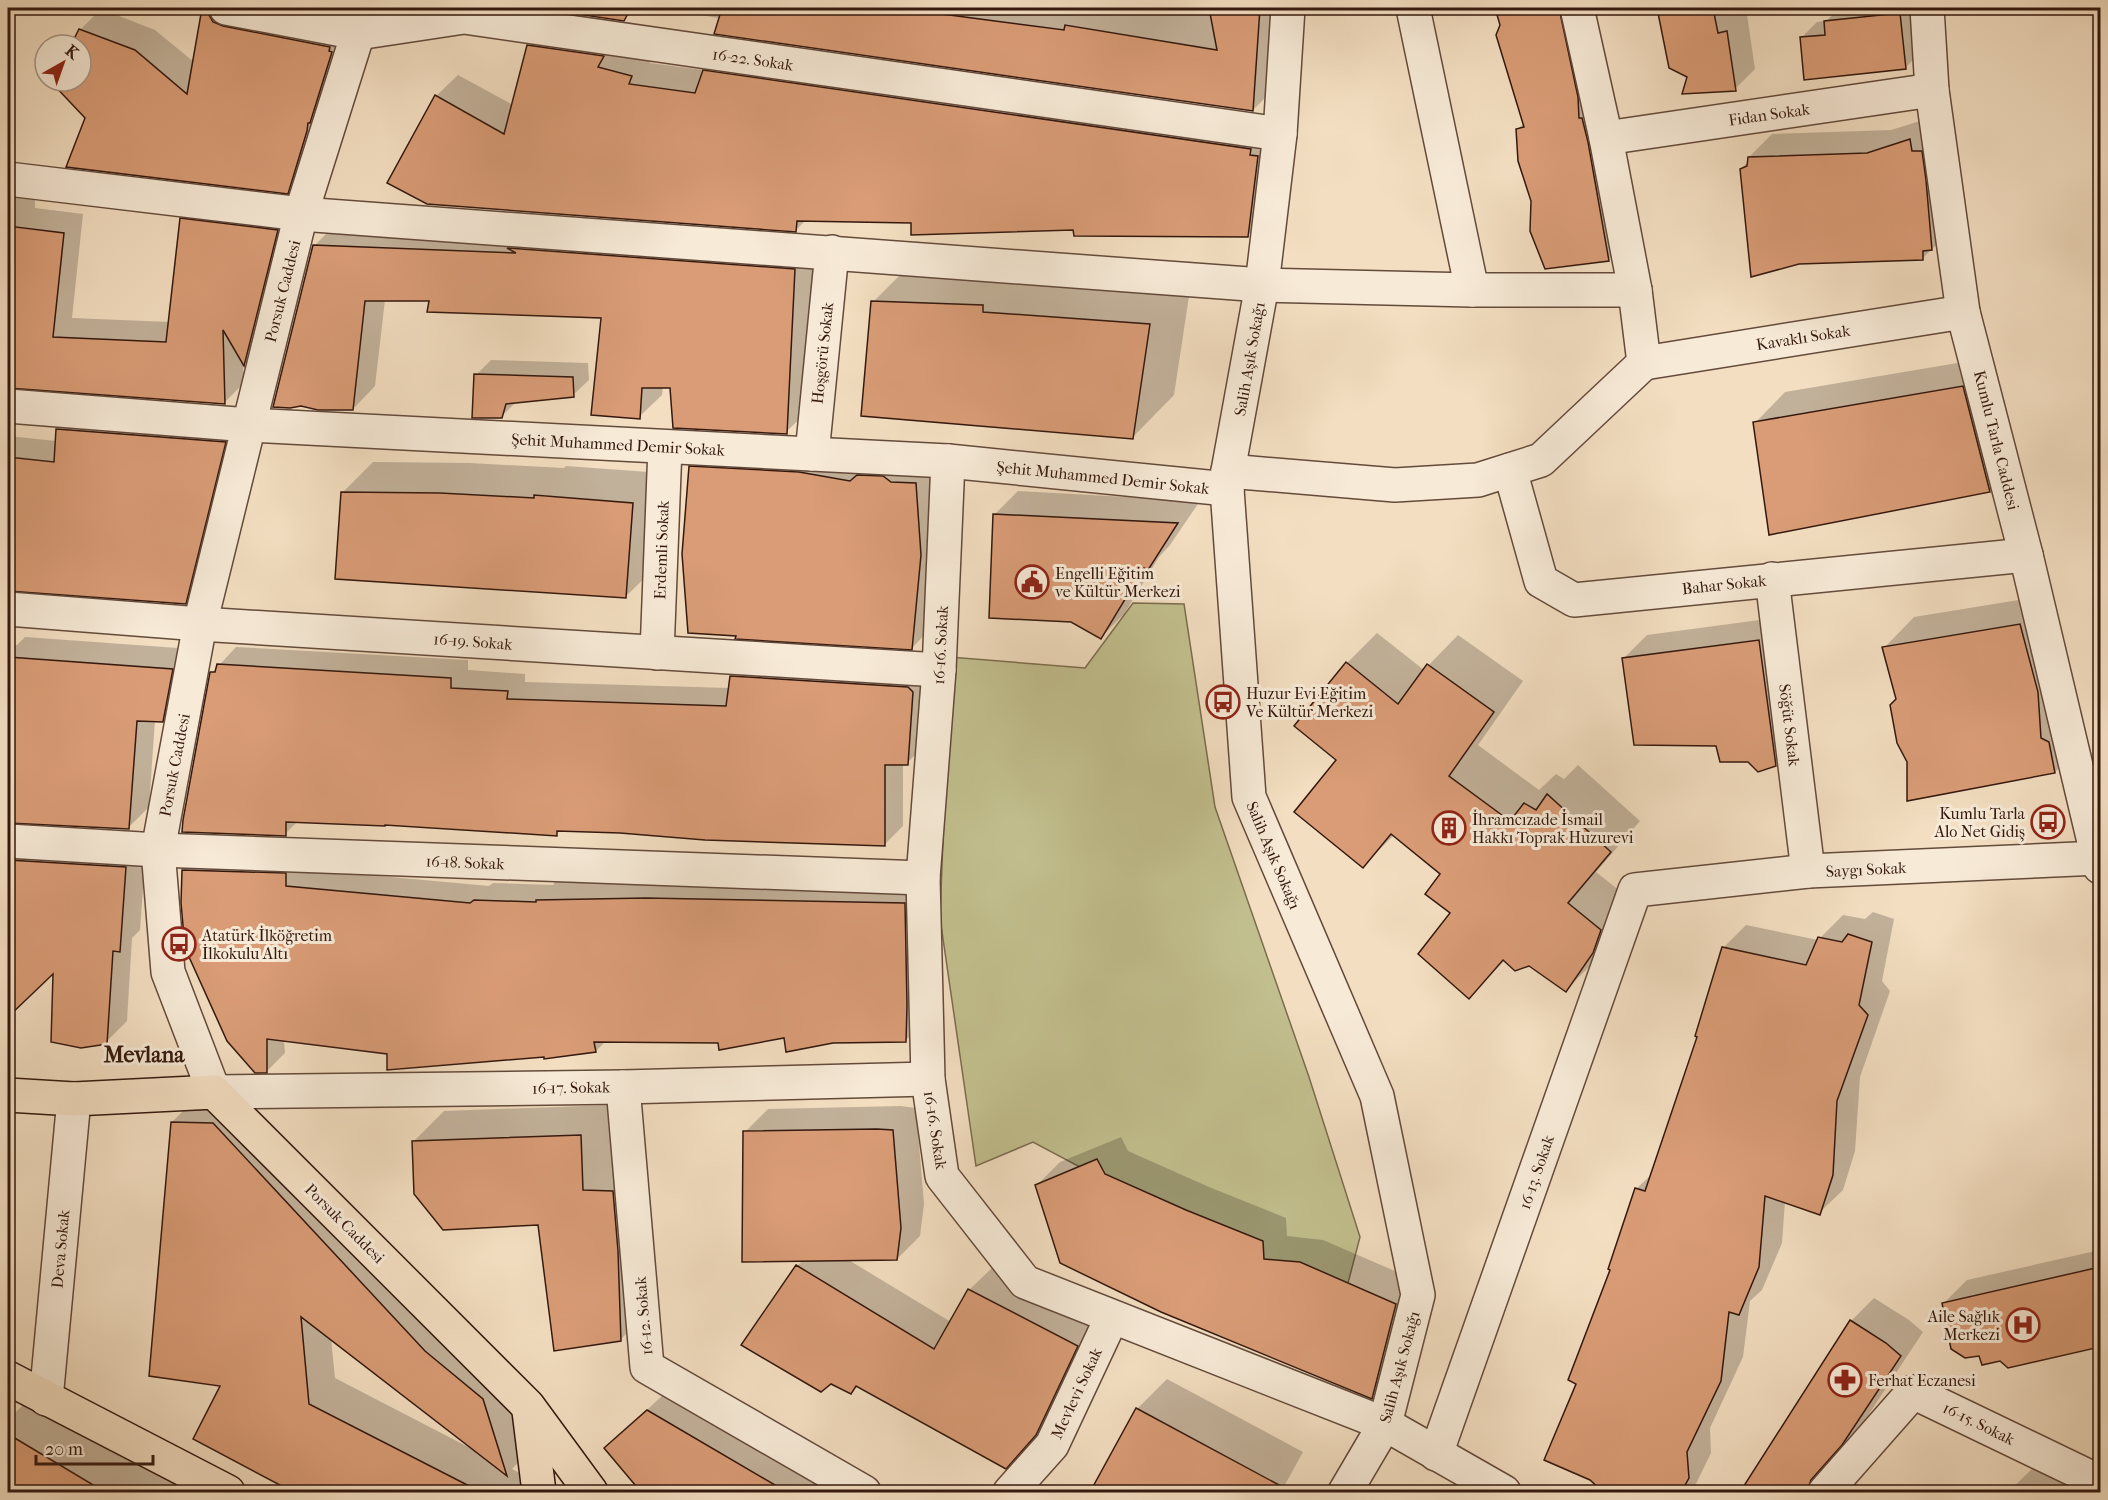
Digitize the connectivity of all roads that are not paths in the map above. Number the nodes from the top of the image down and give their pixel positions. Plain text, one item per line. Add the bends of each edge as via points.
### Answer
1 (226, 8) edge
2 (1288, 8) edge
3 (1413, 8) edge
4 (1577, 8) edge
5 (1927, 8) edge
6 (360, 20) edge
7 (1932, 90) junction
8 (1280, 134) junction
9 (1606, 138) junction
10 (8, 179) edge
11 (301, 214) junction
12 (832, 252) junction
13 (1262, 285) junction
14 (1472, 290) junction
15 (1635, 290) junction
16 (1963, 312) junction
17 (1644, 363) junction
18 (8, 406) edge
19 (249, 425) junction
20 (666, 447) junction
21 (812, 454) junction
22 (948, 461) junction
23 (1510, 470) junction
24 (1228, 480) junction
25 (2026, 555) junction
26 (1772, 579) junction
27 (8, 609) edge
28 (201, 624) junction
29 (657, 653) junction
30 (939, 670) junction
31 (8, 842) edge
32 (158, 850) junction
33 (2100, 862) edge
34 (1808, 871) junction
35 (923, 878) junction
36 (1635, 890) joint
37 (928, 1078) junction
38 (624, 1087) junction
39 (214, 1092) junction
40 (8, 1095) edge
41 (74, 1099) junction
42 (1112, 1317) junction
43 (8, 1378) edge
44 (46, 1399) junction
45 (528, 1406) junction
46 (1385, 1424) junction
47 (1436, 1454) junction
48 (2100, 1482) edge
49 (228, 1492) edge
50 (539, 1492) edge
51 (591, 1492) edge
52 (864, 1492) edge
53 (1010, 1492) edge
54 (1346, 1492) edge
55 (1504, 1492) edge
56 (1825, 1492) edge

1 - 6 street, 16-22. Sokak
2 - 8 street, Salih Aşık Sokağı
3 - 14 street
4 - 9 street
5 - 7 street, Kumlu Tarla Caddesi
6 - 8 street, 16-22. Sokak via 464,17
6 - 11 street, Porsuk Caddesi
7 - 9 street, Fidan Sokak
7 - 16 street, Kumlu Tarla Caddesi
8 - 13 street, Salih Aşık Sokağı
9 - 15 street
10 - 11 street
11 - 12 street
11 - 19 street, Porsuk Caddesi
12 - 13 street
12 - 21 street, Hoşgörü Sokak
13 - 14 street
13 - 24 street, Salih Aşık Sokağı
14 - 15 street
15 - 17 street
16 - 17 street, Kavaklı Sokak
16 - 25 street, Kumlu Tarla Caddesi
17 - 23 street, Şehit Muhammed Demir Sokak via 1541,460
18 - 19 street, Şehit Muhammed Demir Sokak
19 - 20 street, Şehit Muhammed Demir Sokak
19 - 28 street, Porsuk Caddesi
20 - 21 street, Şehit Muhammed Demir Sokak
20 - 29 street, Erdemli Sokak
21 - 22 street, Şehit Muhammed Demir Sokak
22 - 24 street, Şehit Muhammed Demir Sokak
22 - 30 street, 16-16. Sokak
23 - 24 street, Şehit Muhammed Demir Sokak via 1478,480 1395,485
23 - 26 street, Bahar Sokak via 1541,581 1574,600
24 - 46 street, Salih Aşık Sokağı via 1249,797 1377,1095 1418,1295
25 - 26 street, Bahar Sokak
25 - 33 street, Kumlu Tarla Caddesi
26 - 34 street, Söğüt Sokak
27 - 28 street, 16-19. Sokak
28 - 29 street, 16-19. Sokak
28 - 32 street, Porsuk Caddesi
29 - 30 street, 16-19. Sokak
30 - 35 street, 16-16. Sokak
31 - 32 street, 16-18. Sokak
32 - 35 street, 16-18. Sokak
32 - 39 street, Porsuk Caddesi via 168,972
33 - 34 street, Saygı Sokak
34 - 36 street, Saygı Sokak
35 - 37 street, 16-16. Sokak
36 - 47 street, 16-13. Sokak
37 - 38 street, 16-17. Sokak
37 - 42 street, 16-16. Sokak via 942,1176 1025,1282
38 - 39 street, 16-17. Sokak
38 - 52 street, 16-12. Sokak via 647,1368
39 - 41 main road
39 - 45 main road, Porsuk Caddesi
40 - 41 main road
41 - 44 street, Deva Sokak
42 - 46 street, 16-16. Sokak
42 - 53 street, Mevlevi Sokak via 1052,1445
43 - 44 main road
44 - 49 main road
45 - 50 main road
45 - 51 main road, Porsuk Caddesi
46 - 47 street, 16-16. Sokak
46 - 54 street, Salih Aşık Sokağı
47 - 55 street, 16-16. Sokak
48 - 56 street, 16-15. Sokak via 1913,1392

